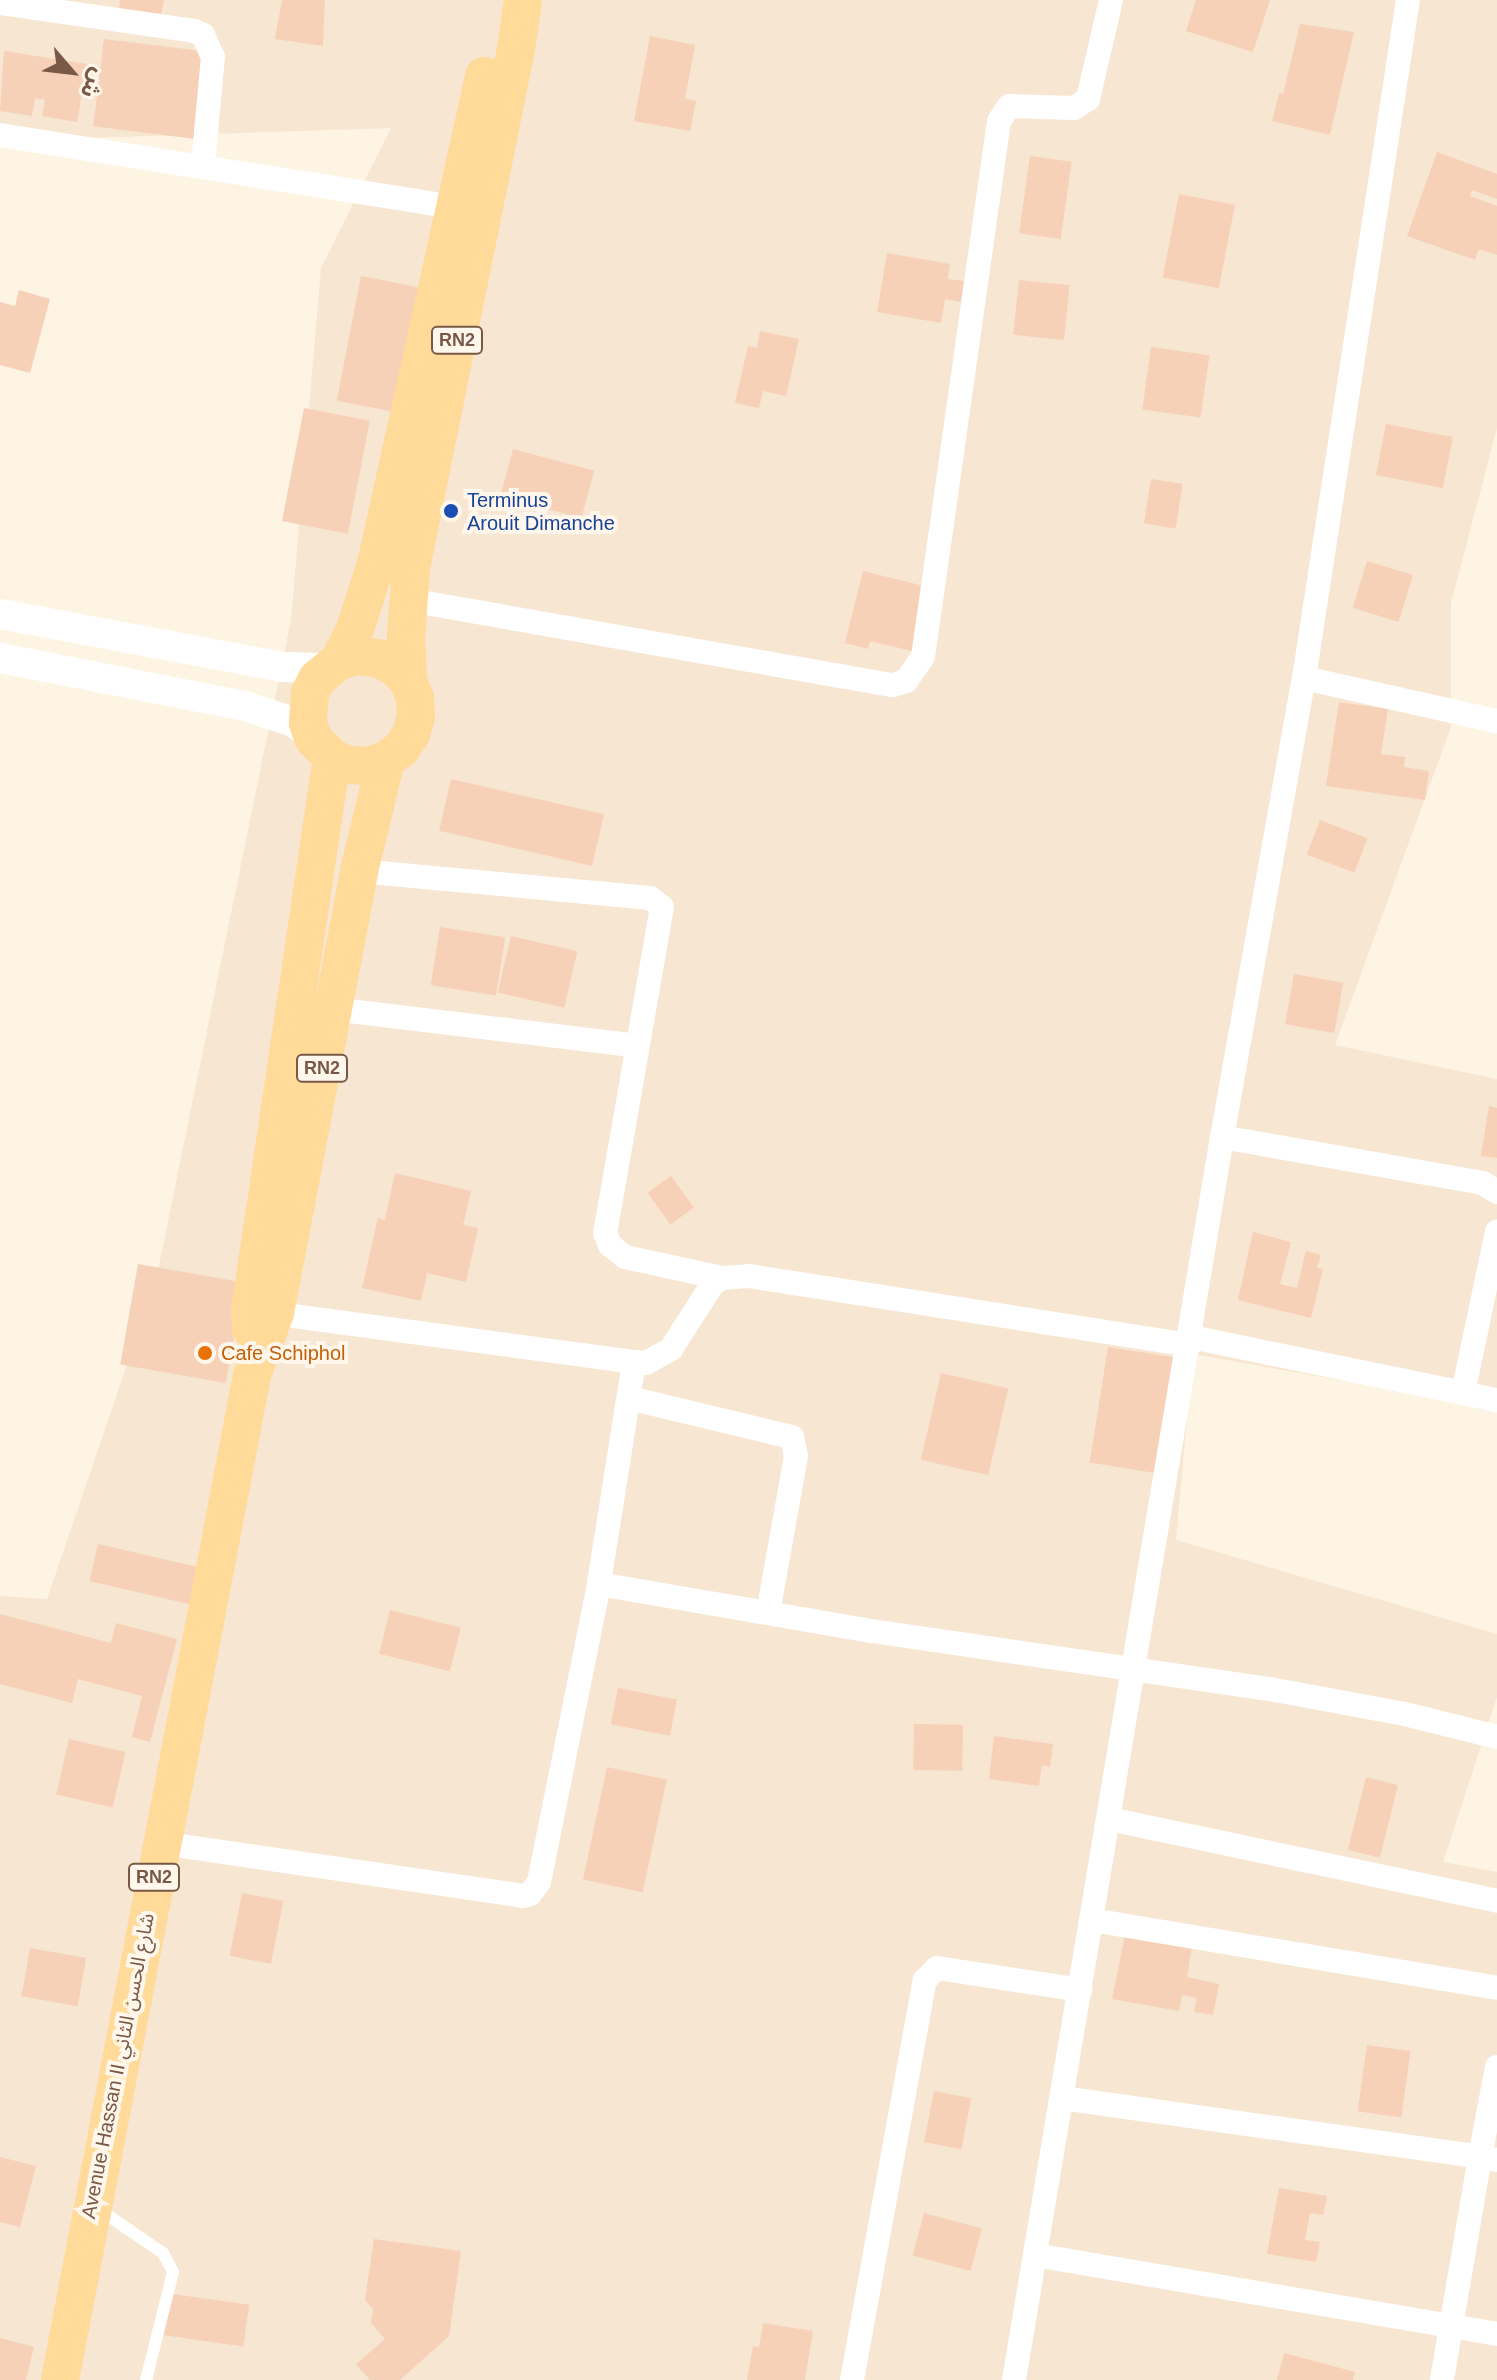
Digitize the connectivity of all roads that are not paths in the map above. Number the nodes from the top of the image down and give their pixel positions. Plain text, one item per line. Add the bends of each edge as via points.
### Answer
1 (503, 0) edge
2 (523, 0) edge
3 (1111, 0) edge
4 (1408, 0) edge
5 (0, 3) edge
6 (75, 7) edge
7 (0, 135) edge
8 (203, 165) junction
9 (455, 207) junction
10 (409, 600) junction
11 (0, 614) edge
12 (0, 658) edge
13 (334, 664) junction
14 (1304, 678) junction
15 (408, 681) junction
16 (1497, 721) edge
17 (323, 748) junction
18 (386, 760) junction
19 (359, 871) junction
20 (333, 1009) junction
21 (638, 1046) junction
22 (1222, 1137) junction
23 (1497, 1192) edge
24 (1497, 1232) edge
25 (722, 1278) junction
26 (263, 1312) junction
27 (1190, 1341) junction
28 (634, 1362) junction
29 (1463, 1393) junction
30 (629, 1398) junction
31 (1497, 1400) edge
32 (599, 1584) junction
33 (768, 1613) junction
34 (1134, 1671) junction
35 (1497, 1737) edge
36 (1109, 1819) junction
37 (161, 1843) junction
38 (1497, 1901) edge
39 (1092, 1920) junction
40 (1497, 1988) edge
41 (1080, 1990) junction
42 (1497, 2067) edge
43 (1062, 2098) junction
44 (1488, 2158) edge
45 (91, 2203) junction
46 (1035, 2255) junction
47 (1450, 2325) junction
48 (1497, 2334) edge
49 (60, 2380) edge
50 (146, 2380) edge
51 (852, 2380) edge
52 (1014, 2380) edge
53 (1442, 2380) edge

1 - 9 main road, RN2
2 - 10 main road, RN2 via 417,534
3 - 10 street via 1088,99 1074,108 1009,106 999,121 923,657 906,681 893,685
4 - 14 street
5 - 6 street
6 - 8 street via 203,35 213,57
7 - 8 street
8 - 9 street
9 - 13 main road, RN2 via 376,564 355,629
10 - 15 main road, RN2
11 - 13 street via 283,667
12 - 17 street via 245,706 294,722
13 - 15 main road via 358,656 377,658
13 - 17 main road, RN2 via 310,693 307,708
14 - 16 street
14 - 22 street
15 - 18 main road, RN2 via 416,717 401,749
17 - 18 main road via 349,765
17 - 26 main road, Avenue Hassan II شارع الحسن الثاني / RN2
18 - 19 main road, Avenue Hassan II شارع الحسن الثاني / RN2
19 - 20 main road, Avenue Hassan II شارع الحسن الثاني / RN2
19 - 21 street via 650,898 663,913
20 - 21 street
20 - 26 main road, Avenue Hassan II شارع الحسن الثاني / RN2
21 - 25 street via 605,1233 625,1257
22 - 23 street via 1483,1183
22 - 27 street
24 - 29 street
25 - 27 street via 749,1276
25 - 28 street via 705,1293 671,1349 646,1363
26 - 28 street
26 - 37 main road, Avenue Hassan II شارع الحسن الثاني / RN2
27 - 29 street
27 - 34 street
28 - 30 street
29 - 31 street
30 - 32 street
30 - 33 street via 792,1437 796,1456
32 - 33 street
32 - 37 street via 539,1882 530,1894
33 - 34 street
34 - 35 street via 1270,1689
34 - 36 street
36 - 38 street
36 - 39 street
37 - 45 main road, Avenue Hassan II شارع الحسن الثاني / RN2
39 - 40 street
39 - 41 street
41 - 43 street
41 - 51 street via 937,1968 925,1980
42 - 44 street
43 - 44 street
43 - 46 street
44 - 47 street
45 - 49 main road, Avenue Hassan II شارع الحسن الثاني / RN2
45 - 50 lane via 163,2253 171,2265
46 - 47 street
46 - 52 street
47 - 48 street
47 - 53 street

